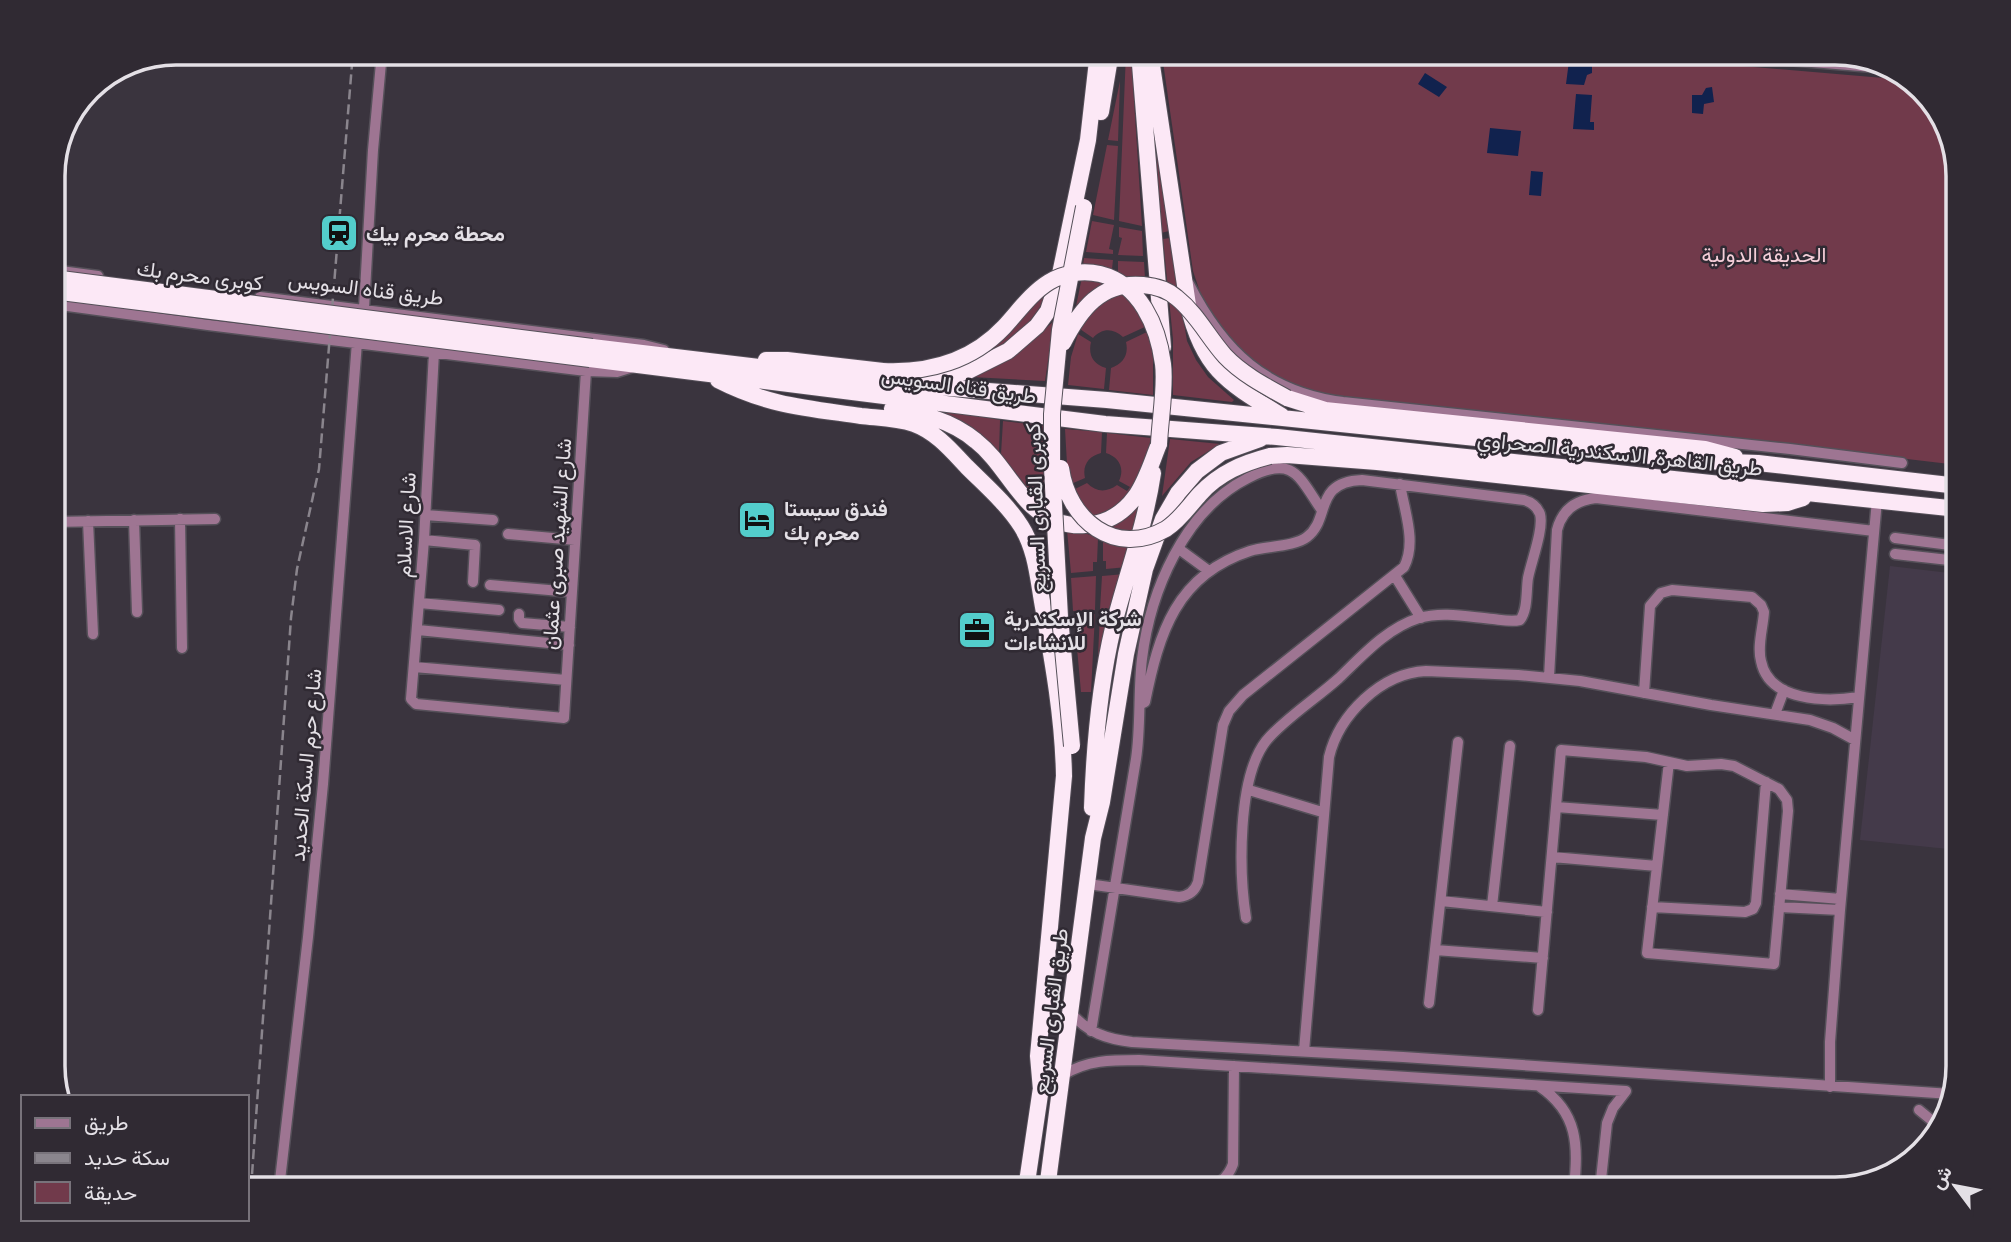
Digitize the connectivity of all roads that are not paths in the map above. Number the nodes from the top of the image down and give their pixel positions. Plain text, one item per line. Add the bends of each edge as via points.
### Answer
1 (381, 65) edge
2 (1097, 65) edge
3 (1109, 65) edge
4 (1140, 65) edge
5 (1152, 65) edge
6 (65, 272) edge
7 (1183, 272) junction
8 (65, 280) edge
9 (65, 293) edge
10 (65, 306) edge
11 (364, 308) junction
12 (357, 342) junction
13 (434, 352) junction
14 (672, 355) junction
15 (1057, 356) junction
16 (589, 359) junction
17 (740, 364) junction
18 (1163, 365) junction
19 (709, 375) junction
20 (911, 385) junction
21 (737, 390) junction
22 (1287, 419) junction
23 (1277, 437) junction
24 (1052, 443) junction
25 (1159, 444) junction
26 (1747, 462) junction
27 (1902, 471) junction
28 (1946, 483) edge
29 (1400, 484) junction
30 (1808, 495) junction
31 (1877, 500) junction
32 (1946, 508) edge
33 (1321, 509) junction
34 (425, 515) junction
35 (180, 519) junction
36 (215, 519) dead end
37 (134, 520) junction
38 (493, 520) dead end
39 (88, 521) junction
40 (65, 522) edge
41 (1874, 531) junction
42 (509, 534) dead end
43 (1895, 538) dead end
44 (424, 540) junction
45 (575, 540) junction
46 (1946, 544) edge
47 (1179, 549) junction
48 (1895, 554) dead end
49 (1946, 560) edge
50 (1209, 571) junction
51 (1395, 576) junction
52 (473, 582) dead end
53 (489, 584) dead end
54 (572, 592) junction
55 (419, 603) junction
56 (499, 610) dead end
57 (137, 612) dead end
58 (519, 614) dead end
59 (1421, 618) junction
60 (570, 627) junction
61 (418, 630) junction
62 (93, 634) dead end
63 (569, 645) junction
64 (182, 648) dead end
65 (414, 667) junction
66 (1549, 677) junction
67 (566, 680) junction
68 (1784, 690) junction
69 (1644, 694) junction
70 (1859, 697) junction
71 (1141, 704) junction
72 (1775, 715) junction
73 (564, 718) joint
74 (1855, 740) junction
75 (1458, 742) dead end
76 (1510, 746) dead end
77 (1669, 762) junction
78 (1766, 782) junction
79 (1249, 790) junction
80 (1556, 807) junction
81 (1322, 812) junction
82 (1663, 815) junction
83 (1093, 838) junction
84 (1552, 857) junction
85 (1657, 866) junction
86 (1087, 884) junction
87 (1114, 888) junction
88 (1780, 894) junction
89 (1441, 901) junction
90 (1840, 905) junction
91 (1492, 906) junction
92 (1652, 907) junction
93 (1779, 907) junction
94 (1547, 912) junction
95 (1246, 918) dead end
96 (1435, 950) junction
97 (1543, 958) junction
98 (1429, 1003) dead end
99 (1538, 1010) dead end
100 (1071, 1013) junction
101 (1091, 1031) junction
102 (1304, 1051) junction
103 (1234, 1066) junction
104 (1063, 1075) junction
105 (1536, 1084) junction
106 (1830, 1087) junction
107 (1041, 1090) junction
108 (1942, 1093) edge
109 (1919, 1110) dead end
110 (1932, 1120) edge
111 (280, 1177) edge
112 (1028, 1177) edge
113 (1049, 1177) edge
114 (1226, 1177) edge
115 (1575, 1177) edge
116 (1601, 1177) edge

1 - 11 street
2 - 20 highway via 1088,140 1048,311 1024,340 988,363
3 - 15 highway, كوبرى القبارى السريع, bridge
4 - 18 highway, bridge
5 - 7 highway
6 - 11 street, طريق قناه السويس
7 - 22 highway via 1195,335 1205,354 1231,384
7 - 27 street via 1210,322 1231,349 1266,377 1308,396 1790,449
8 - 16 highway, كوبرى محرم بك, bridge
9 - 16 highway, كوبرى محرم بك, bridge
10 - 12 street, طريق قناه السويس
11 - 14 street, طريق قناه السويس via 644,345
12 - 13 street, طريق قناه السويس
12 - 111 street, شارع حرم السكة الحديد via 324,771
13 - 16 street, طريق قناه السويس
13 - 34 street, شارع الاسلام
14 - 16 highway, طريق قناه السويس
14 - 17 highway, طريق قناه السويس
15 - 24 highway, كوبرى القبارى السريع, bridge
15 - 26 highway, bridge via 1076,318 1099,294 1126,285 1152,286 1176,296 1226,358 1277,393 1325,410 1705,449
16 - 19 highway, طريق قناه السويس
16 - 45 street, شارع الشهيد صبرى عثمان
17 - 18 highway, bridge via 787,360 883,371 932,368 990,340 1049,282 1083,272 1106,275 1135,294 1151,322
17 - 20 highway, طريق قناه السويس
18 - 25 highway, bridge
19 - 21 highway
19 - 23 highway, طريق قناه السويس via 1105,425
20 - 22 highway, طريق قناه السويس
21 - 25 highway, bridge via 922,414 962,431 985,449 1040,513 1076,526 1111,519 1129,505
21 - 107 highway via 780,405 904,421 926,430 1013,515 1027,538 1058,694 1064,762 1038,1056
22 - 26 highway, طريق القاهرة, الاسكندرية الصحراوي
23 - 30 highway, طريق القاهرة, الاسكندرية الصحراوي
23 - 83 highway via 1247,443 1209,461 1187,481 1163,519 1126,654
24 - 30 highway, bridge via 1075,509 1099,530 1126,538 1145,537 1171,525 1212,482 1245,463 1270,456 1377,462 1763,504
24 - 107 highway, كوبرى القبارى السريع, bridge via 1072,790
25 - 83 highway via 1144,522 1107,657 1097,727
26 - 27 highway, طريق القاهرة, الاسكندرية الصحراوي
27 - 28 highway, طريق القاهرة, الاسكندرية الصحراوي
29 - 33 street via 1350,481 1334,490
29 - 51 street via 1410,549
29 - 59 street via 1524,500 1541,516 1520,620
30 - 31 highway, طريق القاهرة, الاسكندرية الصحراوي
31 - 32 highway, طريق القاهرة, الاسكندرية الصحراوي
31 - 41 street
33 - 47 street via 1291,469 1261,472 1213,505
33 - 50 street via 1316,527 1301,540 1247,552
34 - 38 street
34 - 44 street, شارع الاسلام
35 - 36 street
35 - 37 street
35 - 64 street
37 - 39 street
37 - 57 street
39 - 40 street
39 - 62 street
41 - 66 street via 1596,498 1581,501 1568,509 1557,530
41 - 70 street
42 - 45 street
43 - 46 street
44 - 52 street via 475,545
44 - 55 street, شارع الاسلام
45 - 54 street, شارع الشهيد صبرى عثمان
47 - 50 street
47 - 71 street via 1147,632
48 - 49 street
50 - 71 street via 1167,622
51 - 59 street
51 - 87 street via 1243,695 1229,711 1198,882 1192,892 1179,897
53 - 54 street
54 - 60 street, شارع الشهيد صبرى عثمان
55 - 56 street
55 - 61 street, شارع الاسلام
58 - 60 street via 522,623
59 - 79 street via 1387,635 1274,733 1258,754
60 - 63 street, شارع الشهيد صبرى عثمان
61 - 63 street
61 - 65 street, شارع الاسلام
63 - 67 street, شارع الشهيد صبرى عثمان
65 - 67 street
65 - 73 street, شارع الاسلام via 411,699 416,704
66 - 69 street
66 - 81 street via 1426,671 1388,681 1351,713 1335,738
67 - 73 street, شارع الشهيد صبرى عثمان
68 - 69 street via 1770,680 1761,662 1763,612 1759,601 1748,596 1672,590 1661,593 1650,606
68 - 70 street via 1816,699
68 - 72 street
69 - 72 street
70 - 74 street
71 - 87 street
72 - 74 street via 1822,724
74 - 90 street
75 - 89 street
76 - 91 street
77 - 78 street via 1727,765
77 - 80 street via 1561,750
77 - 82 street
78 - 88 street via 1782,792 1788,805
78 - 92 street via 1753,909
79 - 81 street
79 - 95 street via 1241,857
80 - 82 street
80 - 84 street
81 - 102 street
82 - 85 street
83 - 86 highway, طريق القبارى السريع
84 - 85 street
84 - 94 street
85 - 92 street
86 - 87 street
86 - 100 highway, طريق القبارى السريع
87 - 101 street
88 - 90 street
88 - 93 street
89 - 91 street
89 - 96 street
90 - 93 street
90 - 106 street
91 - 94 street
92 - 93 street via 1647,953 1774,964
94 - 97 street
96 - 97 street
96 - 98 street
97 - 99 street
100 - 101 street
100 - 104 highway, طريق القبارى السريع
101 - 102 street via 1132,1042
102 - 106 street
103 - 104 street via 1102,1061
103 - 105 street
103 - 114 street via 1234,1158
104 - 113 highway, طريق القبارى السريع
105 - 115 street via 1563,1109 1574,1131
105 - 116 street via 1626,1091 1606,1123
106 - 108 street
107 - 112 highway, طريق القبارى السريع
109 - 110 street

